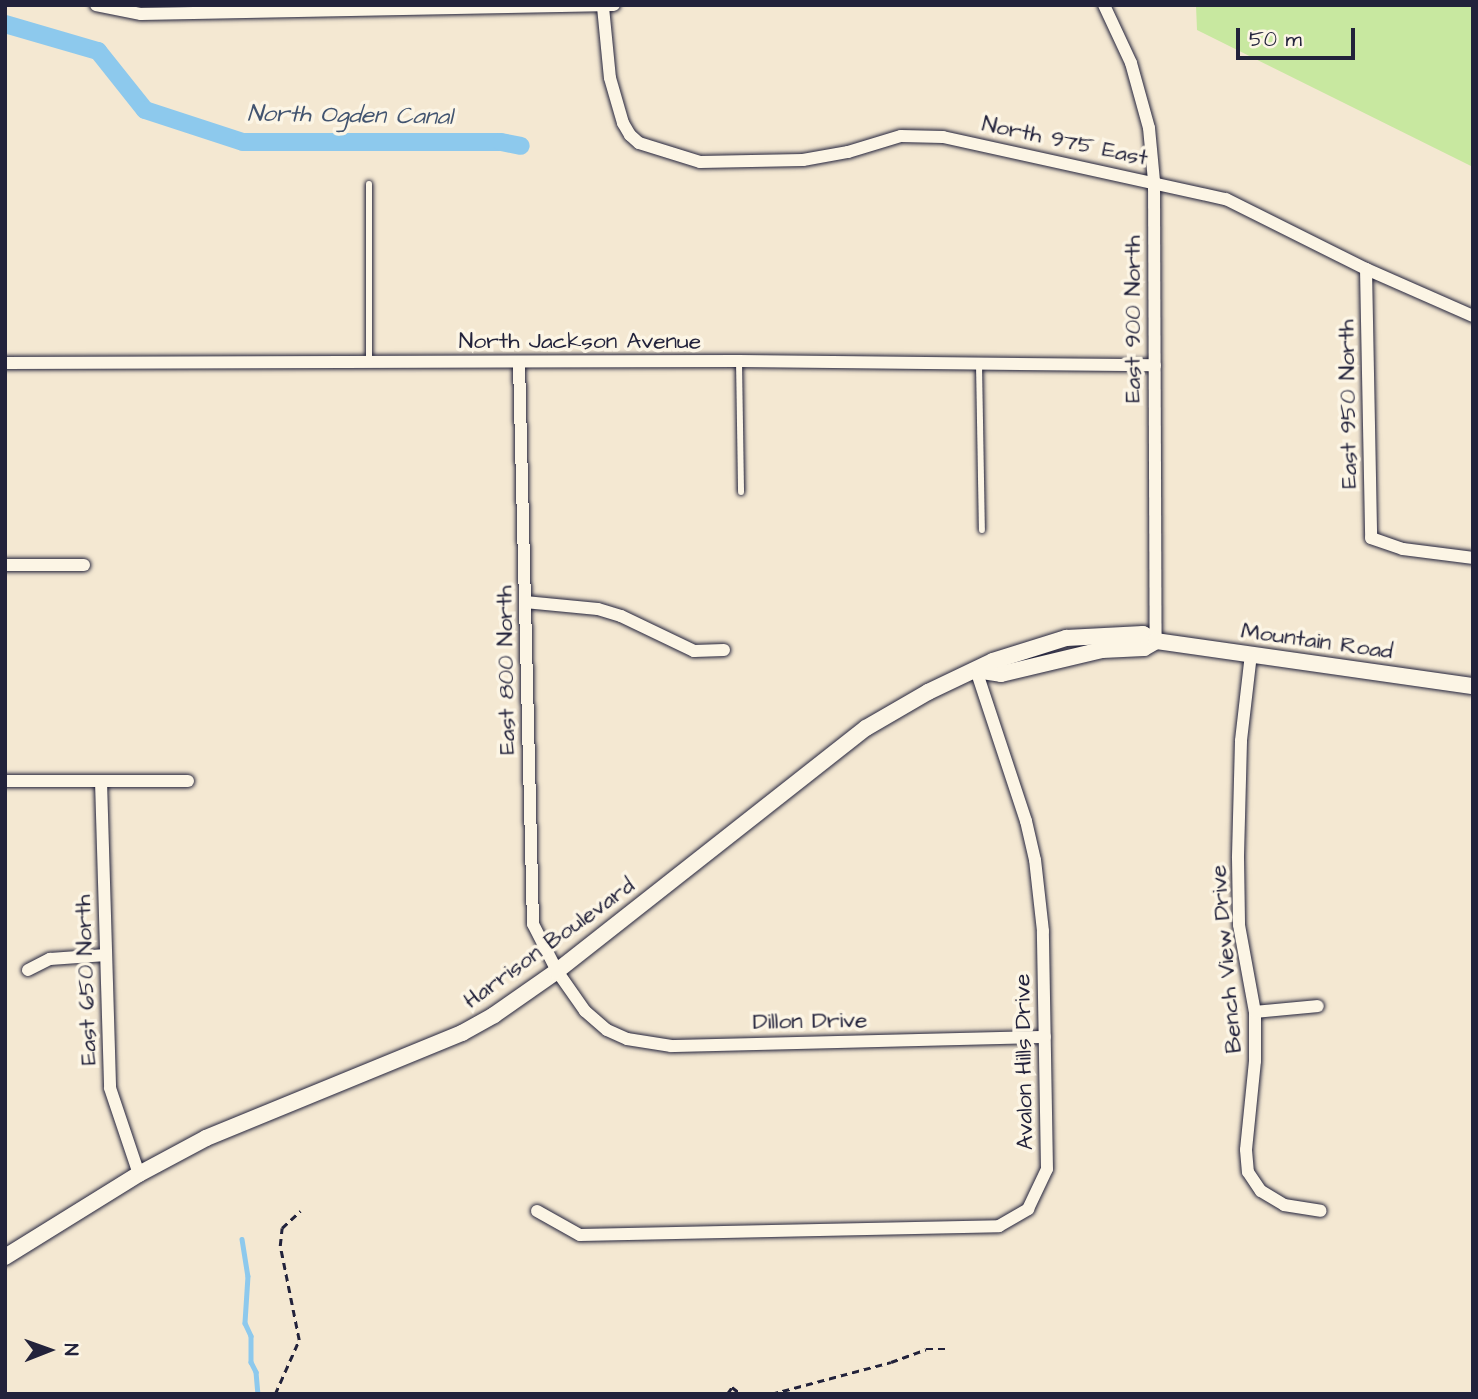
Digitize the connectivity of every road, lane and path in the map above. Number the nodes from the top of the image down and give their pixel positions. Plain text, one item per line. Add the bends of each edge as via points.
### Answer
1 (96, 5) edge
2 (1104, 5) edge
3 (608, 6) edge
4 (1154, 181) junction
5 (369, 184) dead end
6 (1366, 270) junction
7 (1473, 316) edge
8 (739, 361) junction
9 (369, 362) junction
10 (5, 363) edge
11 (519, 363) junction
12 (979, 364) junction
13 (1155, 365) junction
14 (741, 492) dead end
15 (982, 530) dead end
16 (1473, 558) edge
17 (5, 565) edge
18 (84, 565) dead end
19 (525, 602) junction
20 (1156, 641) junction
21 (724, 650) dead end
22 (1251, 654) junction
23 (976, 670) junction
24 (1473, 686) edge
25 (5, 780) edge
26 (101, 780) junction
27 (188, 781) dead end
28 (106, 955) junction
29 (28, 970) dead end
30 (557, 971) junction
31 (1318, 1006) dead end
32 (585, 1011) joint
33 (1255, 1012) junction
34 (1045, 1037) junction
35 (139, 1174) junction
36 (537, 1210) dead end
37 (300, 1211) dead end
38 (1321, 1211) dead end
39 (5, 1257) edge
40 (948, 1349) dead end
41 (275, 1394) edge
42 (727, 1394) edge
43 (741, 1394) edge
44 (771, 1394) edge

1 - 3 street via 141,14
2 - 4 street, East 900 North via 1131,63 1149,128
3 - 4 street, North 975 East via 610,78 630,135 700,162 803,160 901,136 943,137
4 - 6 street, North 975 East via 1226,199
4 - 13 street, East 900 North
5 - 9 lane
6 - 7 street, North 975 East
6 - 16 street, East 950 North via 1371,538 1403,549
8 - 11 street, North Jackson Avenue
8 - 12 street, North Jackson Avenue
8 - 14 lane
9 - 10 street, North Jackson Avenue
9 - 11 street, North Jackson Avenue
11 - 19 street, East 800 North
12 - 13 street, North Jackson Avenue
12 - 15 lane
13 - 20 street, East 900 North
17 - 18 street
19 - 21 street via 598,609 694,651
19 - 30 street, East 800 North via 533,924
20 - 22 street, Mountain Road
20 - 23 street, Mountain Road via 1144,648 1102,650 1001,674
22 - 24 street, Mountain Road
22 - 33 street, Bench View Drive via 1241,741 1238,858 1239,925
23 - 30 street, Harrison Boulevard via 866,728
23 - 34 street, Avalon Hills Drive via 1035,860 1043,931
25 - 26 street
26 - 27 street
26 - 28 street, East 650 North
28 - 29 street via 50,959
28 - 35 street, East 650 North via 110,1088
30 - 32 street, East 800 North
30 - 35 street, Harrison Boulevard via 462,1033 206,1138
31 - 33 street
32 - 34 street, Dillon Drive via 607,1030 627,1039 671,1046
33 - 38 street, Bench View Drive via 1248,1172 1261,1191 1284,1205
34 - 36 street, Avalon Hills Drive via 1047,1169 1028,1209 999,1226 580,1236
35 - 39 street, Harrison Boulevard
37 - 41 path via 282,1228 280,1246 299,1340
40 - 44 path via 926,1349
42 - 43 path via 732,1387

